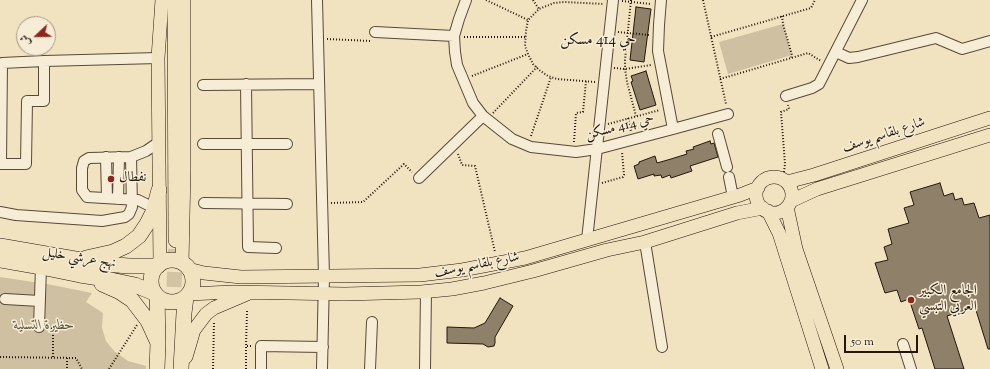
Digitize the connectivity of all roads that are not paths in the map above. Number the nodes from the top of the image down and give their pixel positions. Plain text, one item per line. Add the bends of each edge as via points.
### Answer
1 (162, 0) edge
2 (167, 0) edge
3 (175, 0) edge
4 (184, 0) edge
5 (317, 0) edge
6 (466, 0) edge
7 (862, 0) edge
8 (613, 2) edge
9 (661, 2) edge
10 (375, 32) road end
11 (454, 36) junction
12 (990, 41) edge
13 (836, 52) junction
14 (158, 58) junction
15 (44, 61) junction
16 (246, 84) junction
17 (319, 84) junction
18 (203, 85) dead end
19 (786, 96) road end
20 (728, 114) road end
21 (485, 118) junction
22 (714, 118) junction
23 (990, 118) edge
24 (673, 129) junction
25 (990, 135) edge
26 (159, 142) junction
27 (203, 144) dead end
28 (247, 144) junction
29 (287, 144) dead end
30 (596, 149) junction
31 (131, 156) junction
32 (106, 157) junction
33 (119, 157) junction
34 (419, 178) road end
35 (785, 181) junction
36 (758, 188) junction
37 (159, 190) joint
38 (733, 197) junction
39 (106, 198) junction
40 (118, 199) junction
41 (131, 199) junction
42 (204, 204) dead end
43 (247, 204) junction
44 (287, 204) dead end
45 (789, 204) junction
46 (765, 210) junction
47 (0, 212) edge
48 (157, 212) junction
49 (588, 240) junction
50 (645, 242) junction
51 (0, 246) edge
52 (276, 248) dead end
53 (0, 260) edge
54 (77, 260) junction
55 (159, 265) junction
56 (185, 266) junction
57 (41, 267) junction
58 (80, 275) junction
59 (324, 276) junction
60 (426, 291) junction
61 (252, 292) junction
62 (324, 293) junction
63 (156, 294) junction
64 (187, 295) junction
65 (5, 299) dead end
66 (40, 301) junction
67 (372, 322) dead end
68 (39, 327) road end
69 (158, 343) junction
70 (903, 344) dead end
71 (322, 347) junction
72 (662, 347) dead end
73 (158, 369) edge
74 (167, 369) edge
75 (172, 369) edge
76 (182, 369) edge
77 (261, 369) edge
78 (322, 369) edge
79 (370, 369) edge
80 (425, 369) edge
81 (822, 369) edge
82 (837, 369) edge
83 (911, 369) edge

1 - 14 main road
2 - 3 highway via 173,239
4 - 56 main road
5 - 17 street
6 - 11 street, حي 414 مسكن
7 - 13 street
8 - 30 street
9 - 24 street, حي 414 مسكن via 658,51
10 - 11 street
11 - 21 street, حي 414 مسكن via 457,65 462,80 472,103
12 - 13 street via 962,49 936,38 849,58
13 - 19 street via 819,84
14 - 15 street
14 - 26 main road
15 - 15 street via 2,63 1,164 26,164 27,101 44,101
16 - 17 street
16 - 18 street
16 - 28 street
17 - 59 street
20 - 22 street, حي 414 مسكن
21 - 30 street, حي 414 مسكن via 512,139 528,145 573,152
21 - 34 street
22 - 24 street, حي 414 مسكن
22 - 38 street
23 - 35 main road, شارع بلقاسم يوسف via 814,175
24 - 30 street, حي 414 مسكن
25 - 45 main road via 817,189
26 - 31 street via 146,151
26 - 37 main road
27 - 28 street
28 - 29 street
28 - 43 street
30 - 49 street
31 - 33 street
31 - 41 street
32 - 33 street
32 - 39 street
32 - 39 street via 86,159 82,168 82,190 85,195 90,198
33 - 40 street
35 - 36 main road via 771,177
35 - 45 main road via 791,191
36 - 38 main road, شارع بلقاسم يوسف
36 - 46 main road via 757,199
37 - 48 highway
38 - 49 main road, شارع بلقاسم يوسف
39 - 40 street
40 - 41 street
41 - 47 street via 132,207 129,214 125,218 111,220 66,219
41 - 48 street via 143,202
42 - 43 street
43 - 44 street
43 - 52 street via 248,247
45 - 46 main road via 778,212
45 - 82 main road via 796,249
46 - 50 main road, شارع بلقاسم يوسف via 737,213
46 - 81 main road via 779,233
48 - 54 highway via 139,236 126,246 113,252
48 - 55 main road
49 - 59 main road, شارع بلقاسم يوسف via 525,258 462,270 420,275
50 - 60 main road, شارع بلقاسم يوسف via 484,283
50 - 72 street
51 - 54 highway, نهج عرشي خليل
53 - 57 highway, نهج عرشي خليل
54 - 55 highway, نهج عرشي خليل via 114,265
55 - 56 highway via 176,261
55 - 63 highway via 152,276 152,287
56 - 59 main road, شارع بلقاسم يوسف via 204,273 241,277
56 - 64 highway via 192,279 192,286
57 - 58 highway, نهج عرشي خليل
57 - 66 street
58 - 63 highway, نهج عرشي خليل via 127,283
58 - 69 highway via 120,292 132,300 144,314
59 - 62 street
60 - 62 main road, شارع بلقاسم يوسف
60 - 80 street
61 - 62 main road, شارع بلقاسم يوسف
61 - 64 main road, شارع بلقاسم يوسف
61 - 76 main road via 206,314 194,330
62 - 71 street
63 - 64 highway via 168,302 181,300
63 - 69 highway
64 - 76 highway via 182,332
65 - 66 street
66 - 68 street
67 - 79 street
69 - 73 highway
70 - 83 street
71 - 77 street via 261,346
71 - 78 street
74 - 75 highway via 170,310

